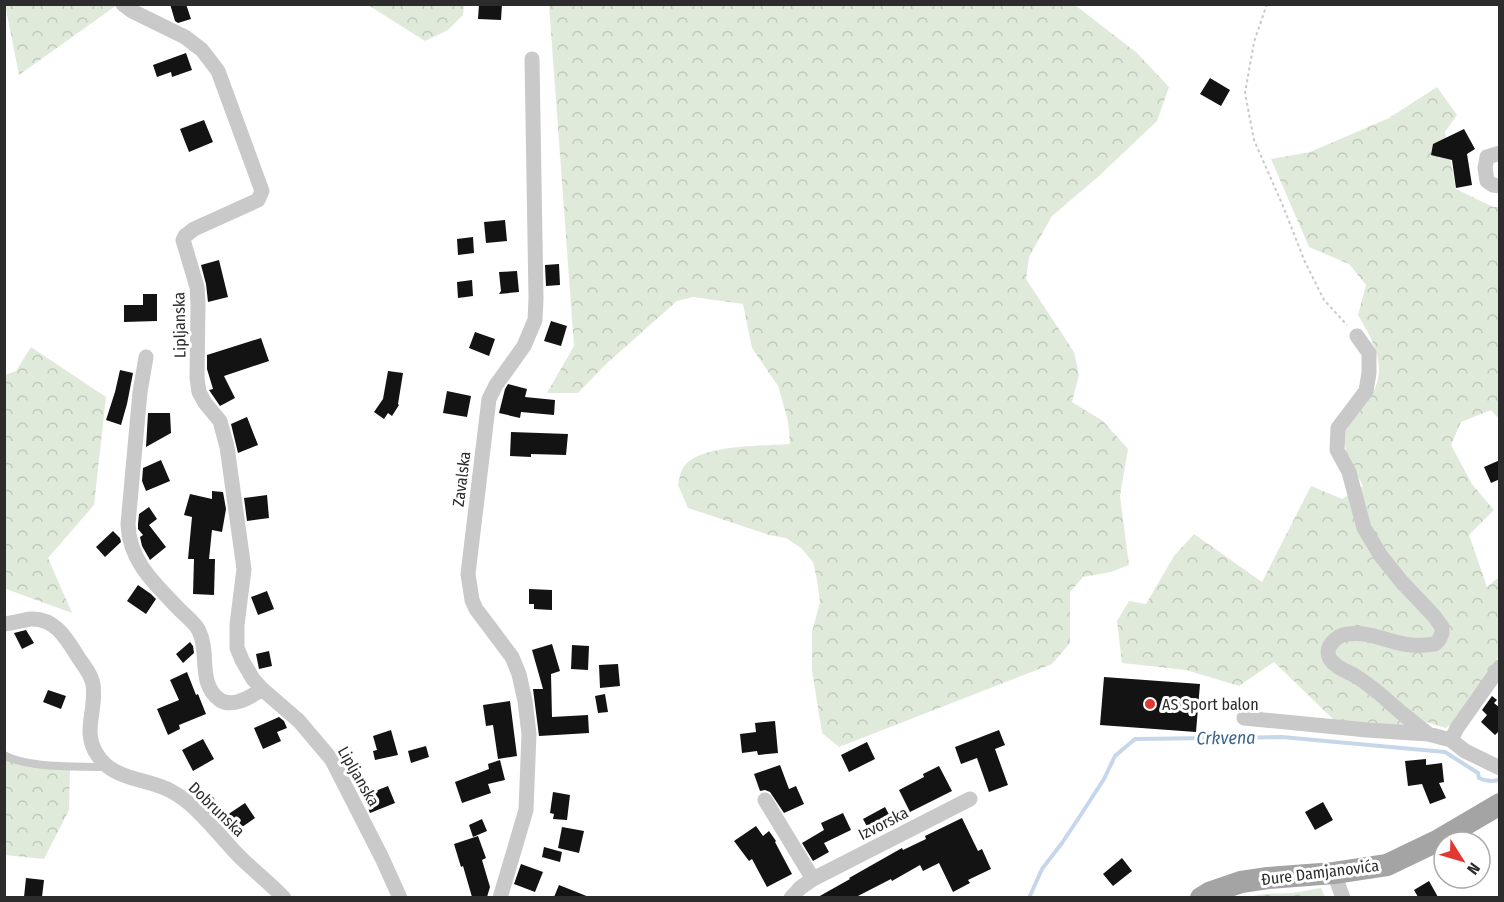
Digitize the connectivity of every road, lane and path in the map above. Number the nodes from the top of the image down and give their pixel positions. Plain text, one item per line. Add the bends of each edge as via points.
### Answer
1 (1268, 4) edge
2 (127, 8) edge
3 (532, 59) dead end
4 (1500, 153) edge
5 (1500, 186) edge
6 (1357, 336) joint
7 (146, 357) dead end
8 (4, 624) edge
9 (1500, 667) edge
10 (261, 689) junction
11 (1244, 718) dead end
12 (1428, 734) junction
13 (1451, 740) junction
14 (4, 755) edge
15 (106, 765) junction
16 (1500, 768) edge
17 (970, 799) dead end
18 (765, 800) dead end
19 (1500, 804) edge
20 (1334, 873) junction
21 (813, 879) junction
22 (284, 897) edge
23 (400, 897) edge
24 (500, 897) edge
25 (790, 897) edge
26 (1201, 897) edge
27 (1343, 897) edge

1 - 6 path via 1254,42 1245,93 1254,140 1324,300
2 - 10 street, Lipljanska via 185,37 202,50 218,71 262,190 258,200 194,229 183,240 197,287 199,392 220,421 227,447 244,569 237,648
3 - 24 street, Zavalska via 534,320 524,346 489,399 468,574 471,600 512,657 519,674 529,734 526,810
4 - 5 street via 1487,157 1485,168 1487,181
6 - 12 street via 1369,353 1366,391 1338,428 1337,450 1349,472 1370,537 1401,581 1434,616 1442,633 1435,644 1412,645 1365,634 1347,634 1329,645 1327,653 1330,661 1374,688
7 - 10 street, Lipljanska via 128,524 132,549 150,579 198,629 205,674 214,695 228,703 250,698
8 - 15 street via 32,619 61,631 93,683 89,732 91,744
9 - 13 street
10 - 23 street, Lipljanska via 299,721 332,760
11 - 12 street
12 - 13 street
13 - 16 street
14 - 15 lane via 26,763
15 - 22 street, Dobrunska via 120,774 158,784 183,798
17 - 21 street, Izvorska
18 - 21 street
19 - 20 main road, Đure Damjanovića via 1387,865
20 - 26 main road, Đure Damjanovića via 1241,882
20 - 27 street
21 - 25 street, Izvorska

